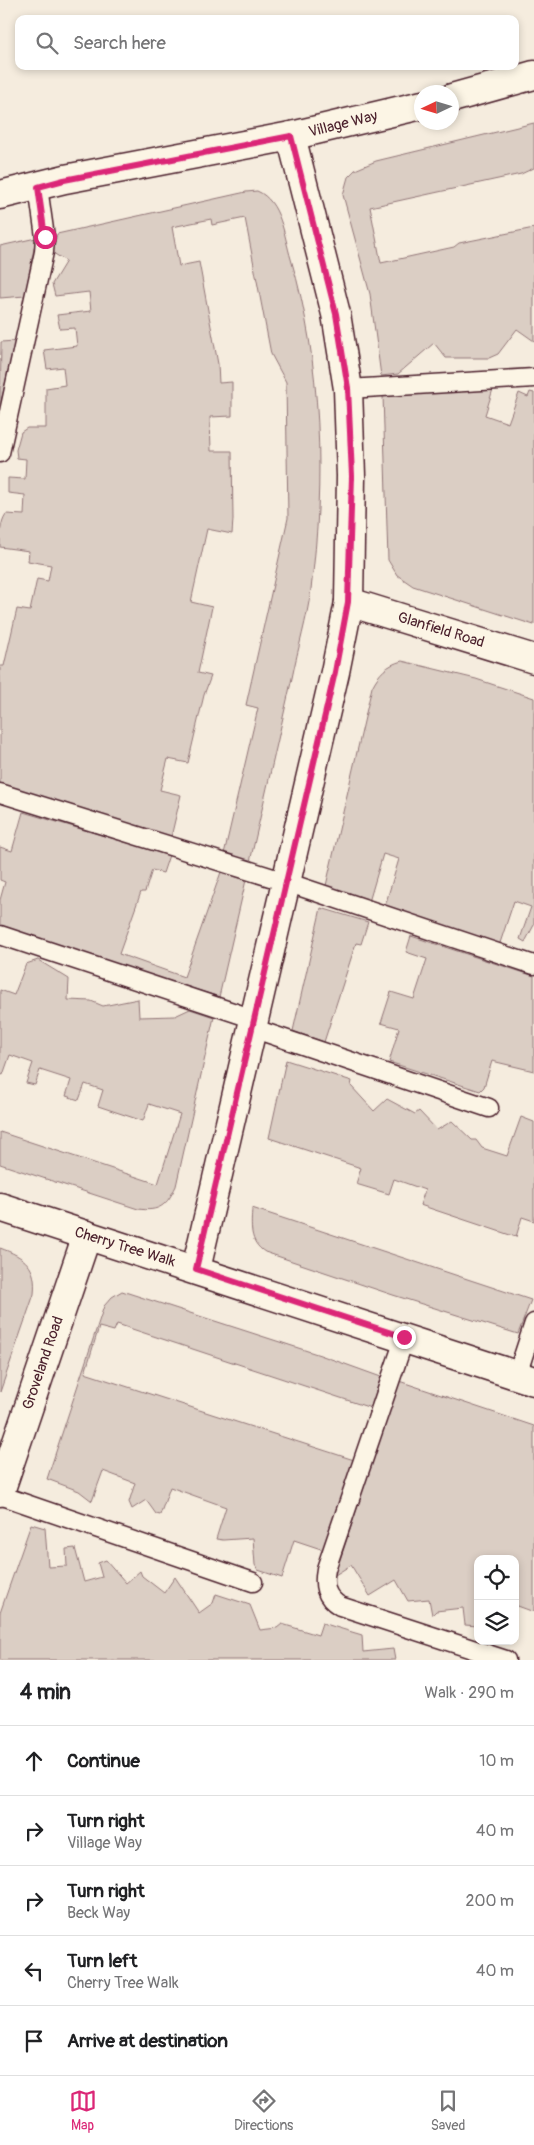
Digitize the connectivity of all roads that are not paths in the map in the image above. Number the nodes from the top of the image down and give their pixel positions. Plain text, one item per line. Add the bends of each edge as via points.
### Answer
1 (534, 75) edge
2 (459, 96) edge
3 (414, 107) edge
4 (291, 136) junction
5 (38, 187) junction
6 (0, 195) edge
7 (534, 378) edge
8 (348, 388) junction
9 (0, 453) edge
10 (348, 602) junction
11 (534, 659) edge
12 (0, 793) edge
13 (286, 882) junction
14 (0, 935) edge
15 (534, 965) edge
16 (253, 1024) junction
17 (489, 1108) dead end
18 (0, 1207) edge
19 (86, 1235) junction
20 (196, 1269) junction
21 (534, 1323) edge
22 (404, 1337) junction
23 (526, 1378) edge
24 (0, 1493) edge
25 (253, 1582) dead end
26 (506, 1660) edge

1 - 2 street
3 - 4 street, Village Way
4 - 5 street, Village Way
4 - 8 street via 336,314
5 - 6 street, Village Way
5 - 9 lane via 44,252
7 - 8 lane
8 - 10 street via 352,476
10 - 11 street, Glanfield Road
10 - 13 street
12 - 13 lane
13 - 15 lane
13 - 16 street
14 - 16 lane
16 - 17 lane
16 - 20 street
18 - 19 street, Cherry Tree Walk
19 - 20 street, Cherry Tree Walk
19 - 24 street, Groveland Road
20 - 22 street, Cherry Tree Walk
21 - 23 lane
22 - 23 street, Cherry Tree Walk
22 - 26 lane via 326,1569 326,1592 340,1606
24 - 25 lane

